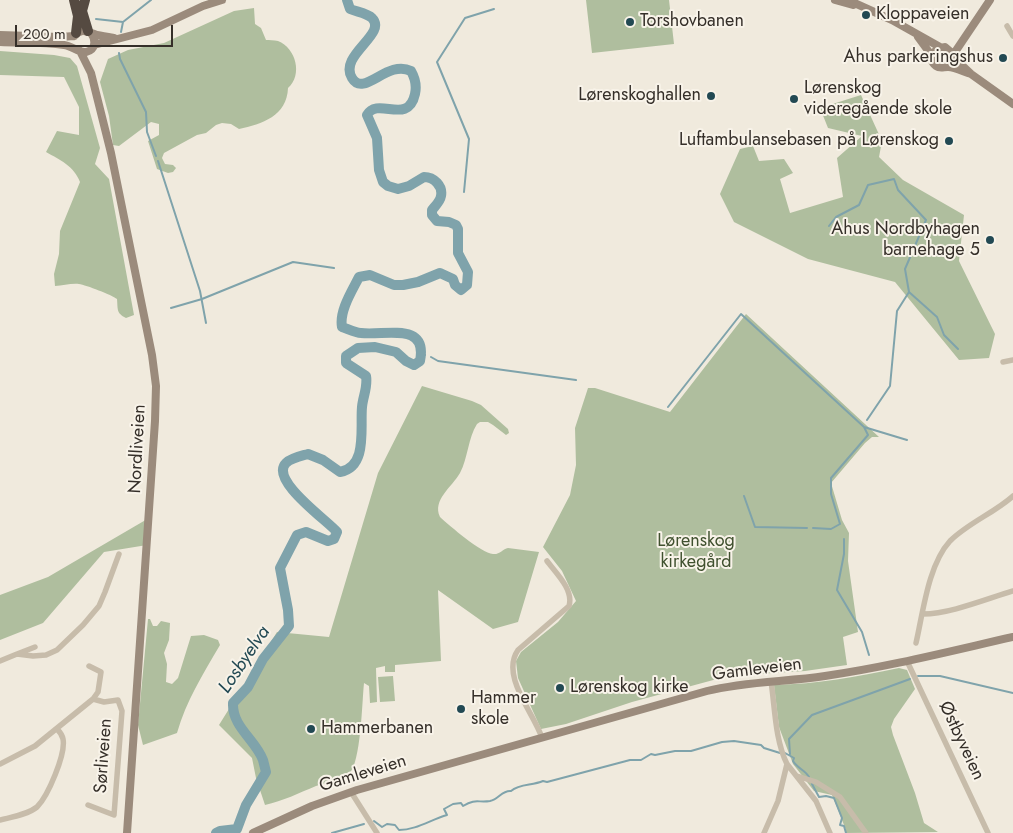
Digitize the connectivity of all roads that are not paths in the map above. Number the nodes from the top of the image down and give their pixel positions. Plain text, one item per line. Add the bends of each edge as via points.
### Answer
1 (74, 0) edge
2 (85, 0) edge
3 (222, 0) edge
4 (835, 0) edge
5 (848, 0) edge
6 (985, 0) edge
7 (990, 0) edge
8 (858, 6) junction
9 (1007, 26) dead end
10 (90, 32) junction
11 (914, 33) junction
12 (0, 35) edge
13 (75, 35) junction
14 (1013, 36) edge
15 (116, 38) junction
16 (0, 42) edge
17 (93, 47) junction
18 (942, 47) junction
19 (78, 49) junction
20 (932, 56) junction
21 (953, 56) junction
22 (947, 67) junction
23 (91, 73) junction
24 (971, 74) junction
25 (1013, 104) edge
26 (1013, 360) edge
27 (1003, 362) dead end
28 (1013, 496) edge
29 (119, 554) dead end
30 (547, 561) dead end
31 (1013, 591) edge
32 (923, 614) junction
33 (1013, 637) edge
34 (916, 643) dead end
35 (35, 647) dead end
36 (17, 654) junction
37 (0, 661) edge
38 (907, 661) junction
39 (89, 666) dead end
40 (771, 681) junction
41 (93, 700) junction
42 (57, 729) junction
43 (542, 738) junction
44 (0, 764) edge
45 (787, 764) junction
46 (797, 776) junction
47 (352, 792) junction
48 (88, 805) dead end
49 (0, 820) edge
50 (127, 833) edge
51 (252, 833) edge
52 (377, 833) edge
53 (764, 833) edge
54 (830, 833) edge
55 (866, 833) edge
56 (988, 833) edge

1 - 13 highway via 78,16
2 - 10 highway via 83,16
3 - 15 main road via 152,30
4 - 8 main road
5 - 8 main road
6 - 18 main road via 957,40
7 - 21 main road
8 - 11 main road
9 - 14 street
10 - 13 main road via 82,30
10 - 15 main road
10 - 17 main road via 94,38
11 - 18 main road
11 - 20 main road
12 - 13 main road via 60,38
13 - 19 main road via 73,41
15 - 17 main road
16 - 19 main road via 65,45
17 - 19 main road via 85,52
17 - 23 main road, Nordliveien
18 - 20 main road
18 - 21 main road via 949,49
19 - 23 main road, Nordliveien
20 - 22 main road via 936,66
21 - 22 main road
21 - 24 main road
22 - 24 main road
23 - 50 main road, Nordliveien via 115,171 156,386
24 - 25 main road
26 - 27 street
28 - 32 street via 946,546 935,567
29 - 36 street via 99,606 83,625 57,650 46,655
30 - 43 street via 566,588 571,600 569,606 518,650 513,660 514,681
31 - 32 street via 969,605
32 - 34 street
33 - 38 main road, Gamleveien
35 - 36 street
36 - 37 street
38 - 40 main road, Gamleveien via 823,677
38 - 56 street, Østbyveien
39 - 41 street, Sørliveien via 101,672 98,692
40 - 43 main road, Gamleveien via 714,689
40 - 45 street via 779,742
41 - 42 street, Sørliveien
41 - 48 street, Sørliveien via 118,700 122,711 114,814
42 - 44 street, Sørliveien via 35,746
42 - 49 street via 62,734 63,746 46,794 29,811
43 - 47 main road, Gamleveien
45 - 46 street
45 - 53 street via 778,801
46 - 54 street via 816,801
46 - 55 street via 816,782 840,797
47 - 51 main road, Gamleveien via 303,809
47 - 52 street

